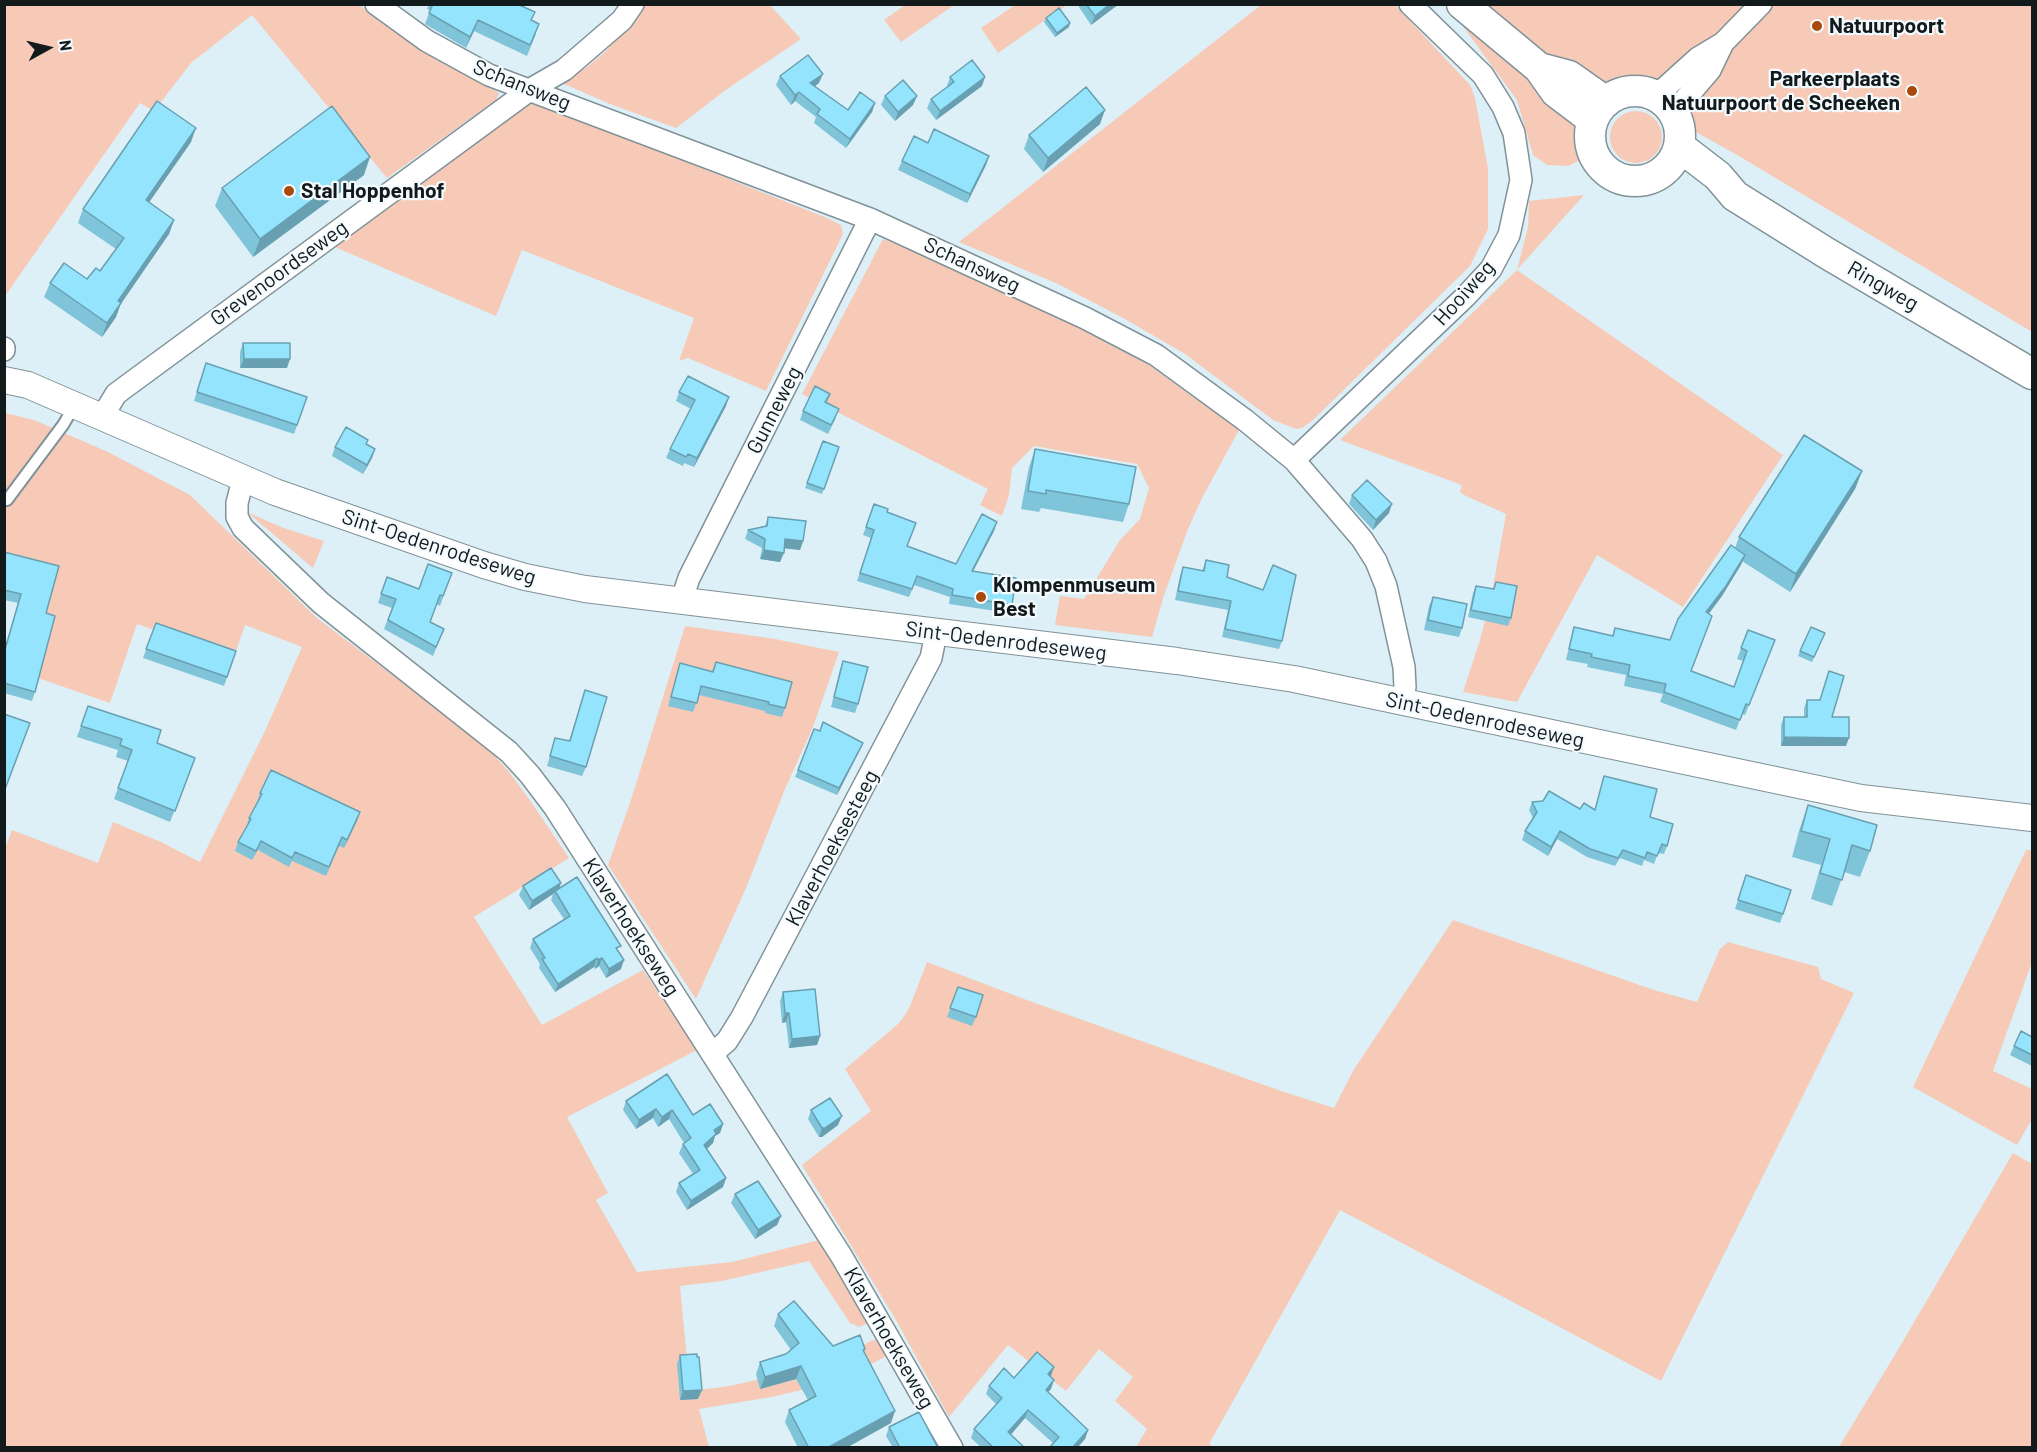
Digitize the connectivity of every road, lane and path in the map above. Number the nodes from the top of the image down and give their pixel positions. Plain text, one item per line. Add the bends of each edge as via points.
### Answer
1 (376, 4) edge
2 (633, 4) edge
3 (1410, 4) edge
4 (1462, 4) edge
5 (1761, 4) edge
6 (531, 89) junction
7 (1665, 104) junction
8 (1599, 111) junction
9 (1673, 157) junction
10 (870, 219) junction
11 (2032, 374) edge
12 (4, 380) edge
13 (75, 405) junction
14 (102, 417) junction
15 (1294, 460) junction
16 (243, 480) junction
17 (7, 500) dead end
18 (681, 602) junction
19 (936, 633) junction
20 (1401, 702) junction
21 (2032, 818) edge
22 (712, 1054) junction
23 (952, 1448) edge

1 - 6 street, Schansweg via 462,61
2 - 6 street, Grevenoordseweg via 622,20 564,70
3 - 15 street, Hooiweg via 1483,75 1503,107 1514,133 1521,180 1509,235 1491,269 1465,297
4 - 8 main road via 1539,68 1556,92
5 - 7 street via 1723,43 1698,58
6 - 10 street, Schansweg
6 - 14 street, Grevenoordseweg via 116,394
7 - 8 main road via 1636,90 1625,92
7 - 9 main road via 1679,124
8 - 9 main road via 1590,134 1592,147 1606,170 1617,177 1643,180 1656,176
9 - 11 main road, Ringweg via 1718,177 1735,196
10 - 15 street, Schansweg via 1156,355
10 - 18 street, Gunneweg
12 - 13 street, Sint-Oedenrodeseweg via 28,385
13 - 14 street, Sint-Oedenrodeseweg
13 - 17 lane
14 - 16 street, Sint-Oedenrodeseweg
15 - 20 street, Schansweg via 1376,561 1386,586 1404,667
16 - 18 street, Sint-Oedenrodeseweg via 484,566 585,589
16 - 22 street, Klaverhoekseweg via 237,503 237,517 243,528 321,603 509,752 530,775
18 - 19 street, Sint-Oedenrodeseweg
19 - 20 street, Sint-Oedenrodeseweg via 1177,661 1294,679
19 - 22 street, Klaverhoeksesteeg via 932,658 742,1017 727,1041
20 - 21 street, Sint-Oedenrodeseweg via 1861,798
22 - 23 street, Klaverhoekseweg via 842,1257

